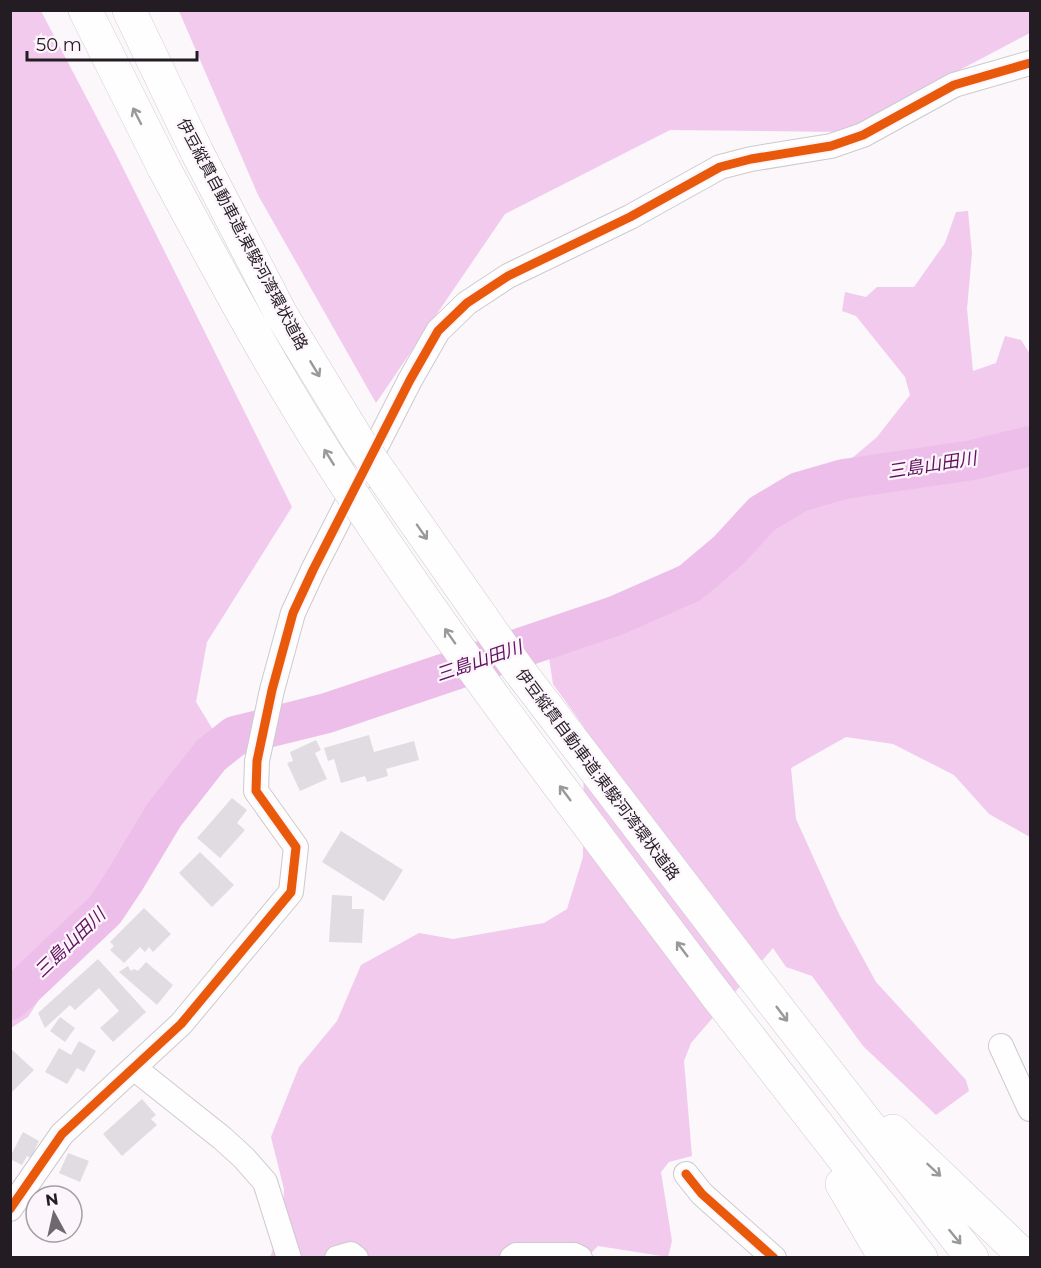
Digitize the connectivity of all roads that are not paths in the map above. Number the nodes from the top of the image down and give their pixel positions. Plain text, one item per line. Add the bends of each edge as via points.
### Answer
1 (129, 10) edge
2 (88, 17) edge
3 (1030, 63) edge
4 (1000, 1046) dead end
5 (816, 1058) junction
6 (134, 1068) junction
7 (782, 1081) junction
8 (1030, 1108) edge
9 (686, 1174) dead end
10 (10, 1209) edge
11 (289, 1257) edge
12 (337, 1257) edge
13 (356, 1257) edge
14 (512, 1257) edge
15 (580, 1257) edge
16 (774, 1257) edge
17 (885, 1257) edge
18 (921, 1257) edge
19 (972, 1257) edge
20 (1026, 1257) edge

1 -> 5 highway, 伊豆縦貫自動車道;東駿河湾環状道路, bridge via 281,314 359,442 518,669
7 -> 2 highway, bridge via 486,687 341,477 260,348
3 - 6 street via 954,85 862,135 831,146 720,167 630,217 508,276 467,303 438,331 294,613 272,690 256,761 256,792 296,847 291,892 181,1024
4 - 8 street
5 -> 19 highway, 伊豆縦貫自動車道;東駿河湾環状道路
5 -> 20 highway
6 - 10 street via 62,1134
6 - 11 street via 222,1138 265,1182
7 - 17 highway
7 - 18 highway
9 - 16 street via 702,1194
12 - 13 street
14 - 15 street

